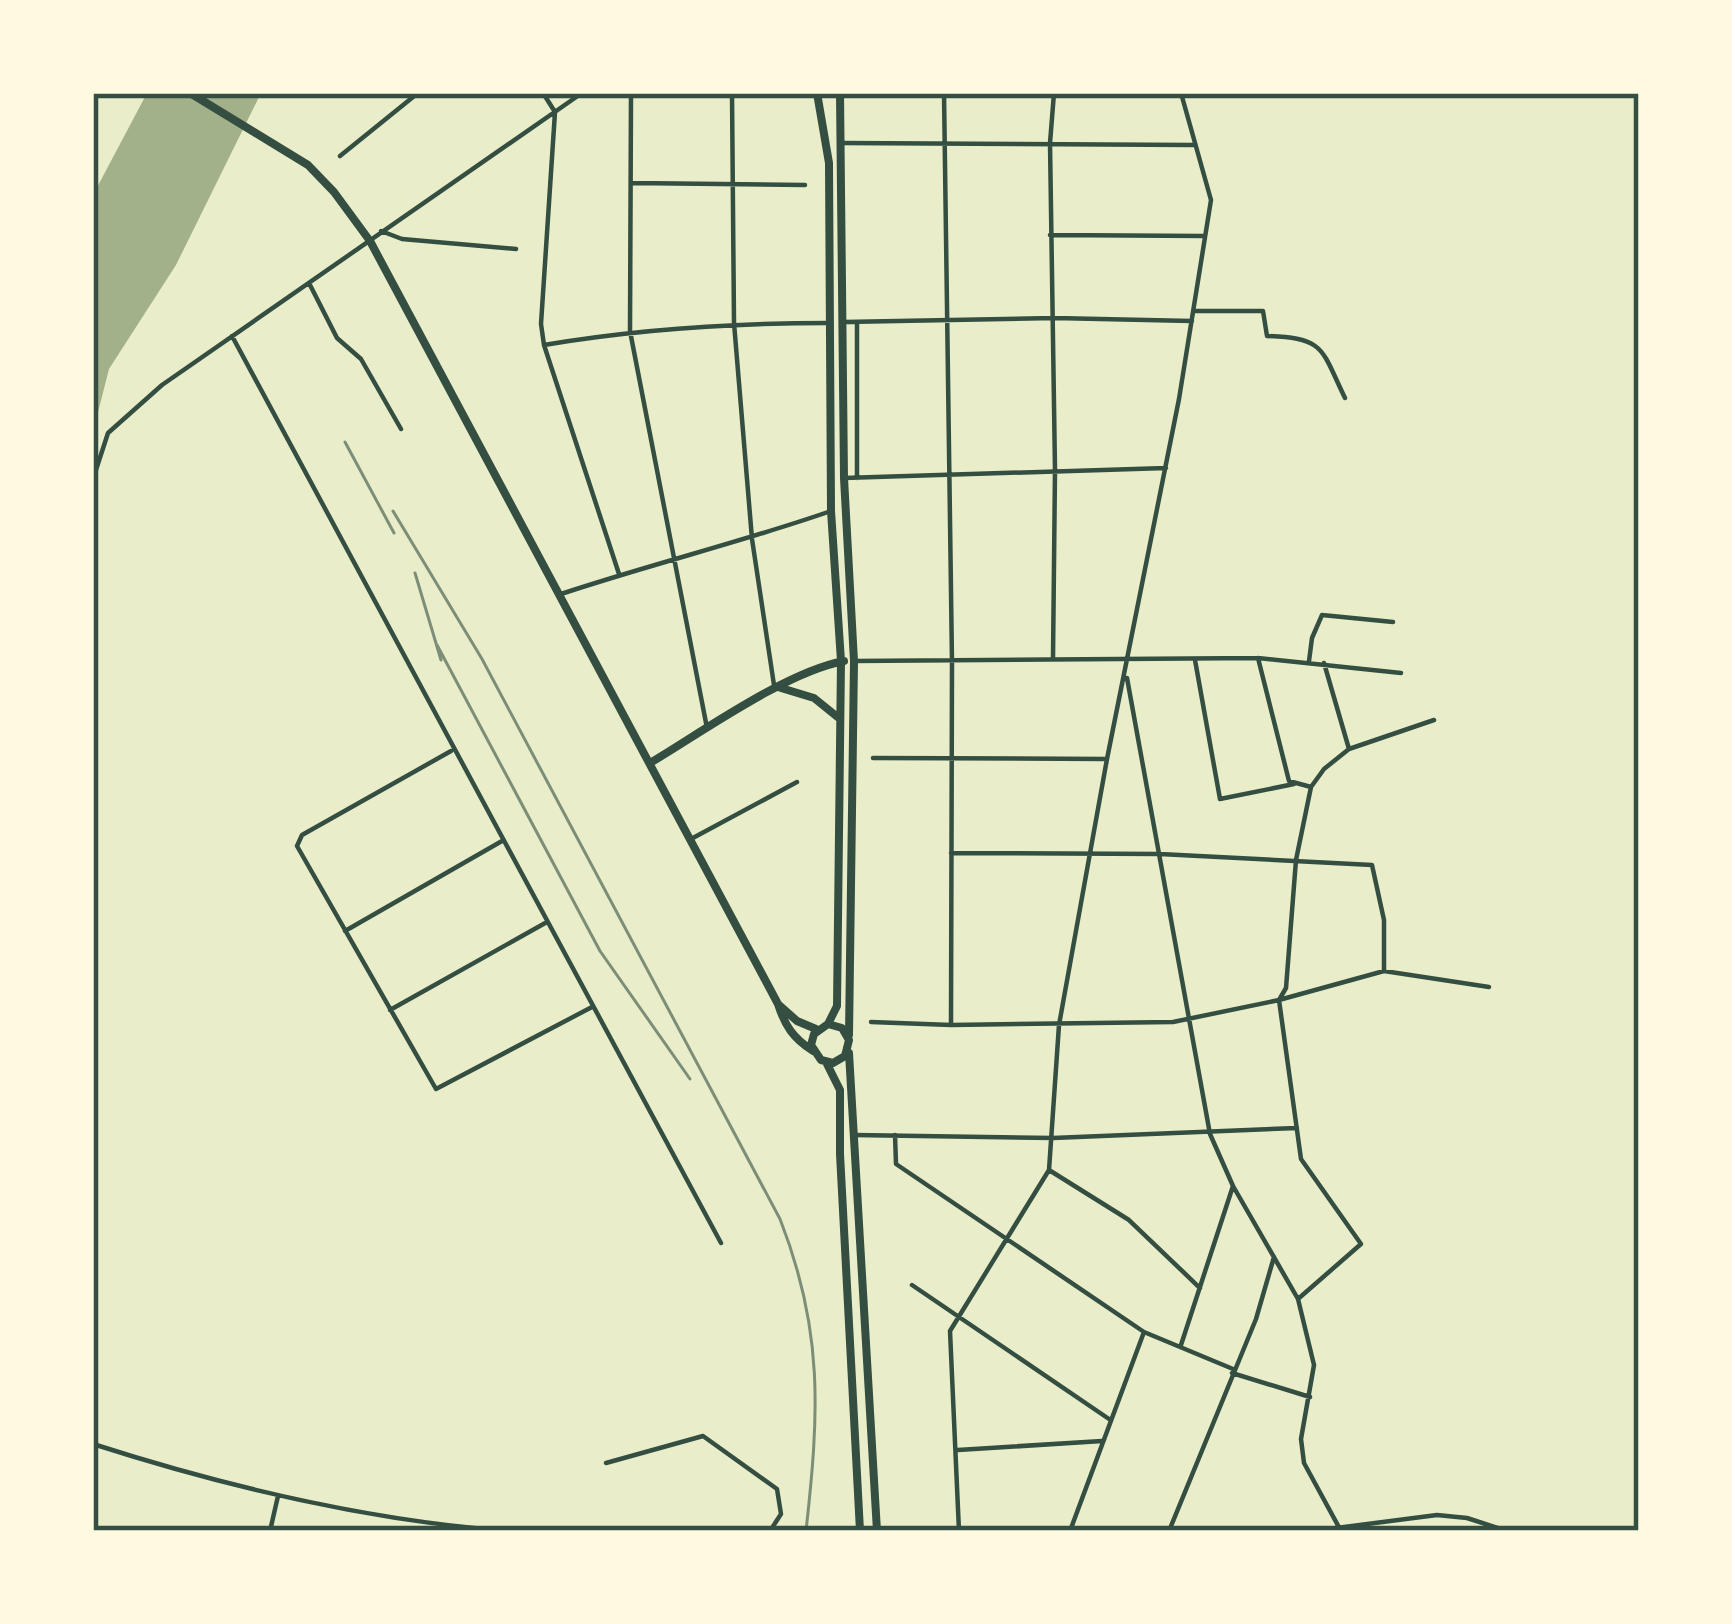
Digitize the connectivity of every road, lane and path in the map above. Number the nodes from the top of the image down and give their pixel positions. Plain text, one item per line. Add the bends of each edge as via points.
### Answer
1 (190, 93) edge
2 (418, 93) edge
3 (543, 93) edge
4 (582, 93) edge
5 (631, 93) edge
6 (732, 93) edge
7 (817, 93) edge
8 (839, 93) edge
9 (944, 93) edge
10 (1054, 93) edge
11 (1181, 93) edge
12 (555, 112) junction
13 (842, 143) junction
14 (1050, 143) junction
15 (944, 144) junction
16 (1193, 145) junction
17 (340, 156) dead end
18 (632, 183) junction
19 (734, 185) junction
20 (806, 185) dead end
21 (381, 232) junction
22 (1050, 235) junction
23 (1204, 236) junction
24 (370, 241) junction
25 (516, 250) dead end
26 (309, 283) junction
27 (1194, 310) junction
28 (1054, 318) junction
29 (945, 320) junction
30 (1192, 321) junction
31 (841, 322) junction
32 (857, 322) junction
33 (734, 323) junction
34 (829, 323) junction
35 (630, 331) junction
36 (232, 336) junction
37 (544, 345) junction
38 (1346, 398) dead end
39 (401, 429) dead end
40 (1166, 468) junction
41 (1055, 470) junction
42 (946, 473) junction
43 (844, 478) junction
44 (857, 478) junction
45 (93, 479) edge
46 (831, 511) junction
47 (752, 539) junction
48 (674, 557) junction
49 (619, 574) junction
50 (559, 594) junction
51 (1393, 622) dead end
52 (1194, 658) junction
53 (1258, 658) junction
54 (1053, 659) junction
55 (1129, 659) junction
56 (854, 661) junction
57 (1310, 661) junction
58 (841, 662) junction
59 (952, 662) junction
60 (1324, 663) junction
61 (1126, 672) junction
62 (1401, 673) dead end
63 (777, 689) junction
64 (840, 718) junction
65 (1434, 720) dead end
66 (1115, 722) junction
67 (1136, 726) junction
68 (707, 728) junction
69 (1349, 749) junction
70 (452, 750) junction
71 (873, 758) dead end
72 (951, 758) junction
73 (1107, 759) junction
74 (650, 763) junction
75 (797, 782) dead end
76 (1294, 784) junction
77 (1311, 788) junction
78 (690, 839) junction
79 (502, 841) junction
80 (951, 853) junction
81 (1160, 854) junction
82 (1092, 855) junction
83 (1296, 860) junction
84 (547, 922) junction
85 (345, 931) junction
86 (1384, 971) junction
87 (1489, 987) dead end
88 (1280, 1000) junction
89 (778, 1004) junction
90 (592, 1007) junction
91 (390, 1010) junction
92 (1190, 1018) junction
93 (871, 1022) dead end
94 (827, 1024) junction
95 (951, 1025) junction
96 (1059, 1025) junction
97 (817, 1030) junction
98 (848, 1036) junction
99 (849, 1050) junction
100 (813, 1051) junction
101 (826, 1062) junction
102 (1298, 1128) junction
103 (1210, 1134) junction
104 (854, 1135) junction
105 (895, 1135) junction
106 (1053, 1138) junction
107 (1049, 1170) junction
108 (1233, 1186) junction
109 (1009, 1237) junction
110 (721, 1244) dead end
111 (1274, 1257) junction
112 (912, 1285) dead end
113 (1200, 1288) junction
114 (1298, 1299) junction
115 (956, 1316) junction
116 (1144, 1332) junction
117 (1181, 1345) junction
118 (1233, 1371) junction
119 (1310, 1397) junction
120 (1109, 1419) junction
121 (1102, 1442) junction
122 (93, 1444) edge
123 (955, 1450) junction
124 (606, 1463) dead end
125 (278, 1495) junction
126 (1341, 1530) edge
127 (270, 1531) edge
128 (507, 1531) edge
129 (770, 1531) edge
130 (860, 1531) edge
131 (877, 1531) edge
132 (959, 1531) edge
133 (1070, 1531) edge
134 (1169, 1531) edge
135 (1313, 1531) edge
136 (1507, 1531) edge

1 - 24 main road via 308,165
2 - 17 street
3 - 12 street
4 - 12 street
5 - 18 street
6 - 19 street
7 - 34 main road via 829,163
8 - 13 main road
9 - 15 street
10 - 14 street
11 - 16 street
12 - 21 street
12 - 37 street
13 - 15 street
13 - 31 main road
14 - 15 street
14 - 16 street
14 - 22 street
15 - 29 street
16 - 23 street via 1211,200
18 - 19 street
18 - 35 street
19 - 20 street
19 - 33 street
21 - 24 street
21 - 25 street
22 - 23 street
22 - 28 street
23 - 27 street
24 - 26 street
24 - 50 main road
26 - 36 street
26 - 39 street
27 - 30 street
27 - 38 street via 1263,311 1267,336 1306,338 1321,349
28 - 29 street
28 - 30 street
28 - 41 street
29 - 32 street
29 - 42 street
30 - 40 street
31 - 32 street
31 - 43 main road
32 - 44 street
33 - 34 street
33 - 35 street
33 - 47 street
34 - 46 main road
35 - 37 street
35 - 48 street
36 - 45 street via 120,419
36 - 70 street
37 - 49 street
40 - 41 street
40 - 55 street
41 - 42 street
41 - 54 street
42 - 44 street
42 - 59 street
43 - 44 street
43 - 56 main road
46 - 47 street
46 - 58 main road
47 - 48 street
47 - 63 street
48 - 49 street
48 - 68 street
49 - 50 street
50 - 74 main road
51 - 57 street via 1322,615
52 - 53 street
52 - 55 street
52 - 76 street via 1220,799
53 - 57 street
53 - 76 street
54 - 55 street
54 - 59 street
55 - 61 street
56 - 58 main road
56 - 59 street
56 - 98 main road
57 - 60 street
58 - 63 main road
58 - 64 main road
59 - 72 street
60 - 62 street
60 - 69 street
61 - 66 street
61 - 67 street
63 - 64 main road via 814,698
63 - 68 main road
64 - 94 main road via 837,1006
65 - 69 street
66 - 67 street via 1129,718
66 - 73 street
67 - 81 street
68 - 74 main road
69 - 77 street
70 - 79 street
70 - 85 street via 296,840
71 - 72 street
72 - 73 street
72 - 80 street
73 - 82 street
74 - 78 main road
75 - 78 street
76 - 77 street
77 - 83 street
78 - 89 main road
79 - 84 street
79 - 85 street
80 - 82 street
80 - 95 street
81 - 82 street
81 - 83 street
81 - 92 street
82 - 96 street
83 - 86 street via 1372,865
83 - 88 street
84 - 90 street
84 - 91 street
85 - 91 street
86 - 87 street
86 - 88 street
88 - 92 street
88 - 102 street
89 - 97 main road
89 - 100 main road via 790,1032
90 - 91 street via 436,1089
90 - 110 street
92 - 96 street
92 - 103 street
93 - 95 street
94 - 97 main road
94 - 98 main road
95 - 96 street
96 - 106 street
97 - 100 main road
98 - 99 main road
99 - 101 main road
99 - 104 main road
100 - 101 main road
101 - 130 main road via 840,1090
102 - 103 street
102 - 114 street via 1301,1159 1361,1244
103 - 106 street
103 - 108 street
104 - 105 street
104 - 131 main road
105 - 106 street
105 - 109 street via 896,1164
106 - 107 street
107 - 109 street
107 - 113 street via 1129,1220
108 - 111 street
108 - 113 street
109 - 115 street
109 - 116 street
111 - 114 street
111 - 118 street
112 - 115 street
113 - 117 street
114 - 119 street via 1314,1365
115 - 120 street
115 - 123 street
116 - 117 street
116 - 120 street
117 - 118 street
118 - 119 street
118 - 134 street
119 - 126 street via 1304,1463
120 - 121 street
121 - 123 street
121 - 133 street
122 - 125 street
123 - 132 street
124 - 129 street via 703,1436 777,1489 781,1514
125 - 127 street
125 - 128 street
126 - 135 street
126 - 136 street via 1437,1515

